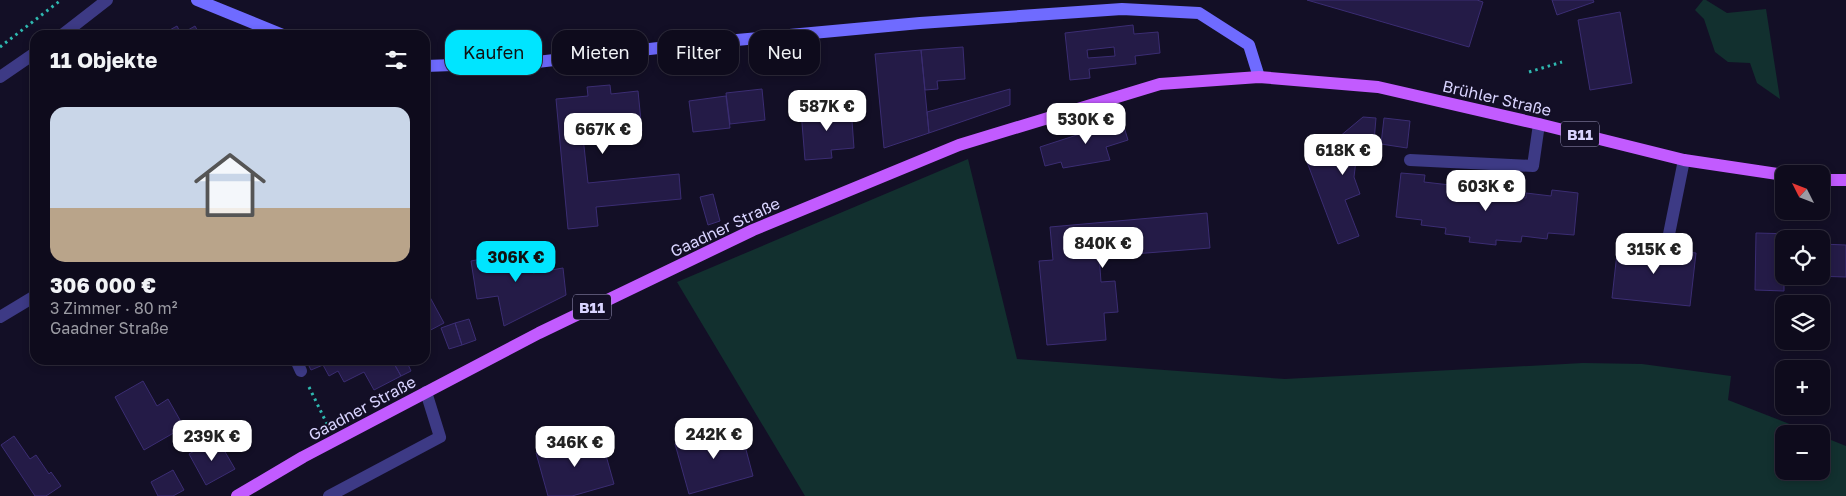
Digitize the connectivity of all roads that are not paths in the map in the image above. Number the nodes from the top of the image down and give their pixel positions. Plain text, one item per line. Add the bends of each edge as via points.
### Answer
1 (107, 0) edge
2 (197, 0) edge
3 (68, 30) edge
4 (271, 30) edge
5 (30, 56) edge
6 (430, 66) edge
7 (0, 77) edge
8 (1259, 77) junction
9 (1539, 124) junction
10 (1410, 160) dead end
11 (1684, 160) junction
12 (1775, 174) edge
13 (1830, 180) edge
14 (1846, 180) edge
15 (1666, 249) dead end
16 (30, 299) edge
17 (0, 317) edge
18 (426, 392) junction
19 (237, 496) edge
20 (329, 496) edge

1 - 3 street
2 - 4 street
5 - 7 street
6 - 8 street via 537,62 920,23 1122,9 1199,13 1249,45
8 - 9 main road, Brühler Straße / B11 via 1378,87
8 - 18 main road, Gaadner Straße / B11 via 1160,84 959,145 754,230 539,333
9 - 10 street via 1533,166
9 - 11 main road, Brühler Straße / B11
11 - 12 main road, Brühler Straße / B11
11 - 15 street
13 - 14 main road
16 - 17 street
18 - 19 main road, Gaadner Straße / B11 via 303,456
18 - 20 street via 440,437

